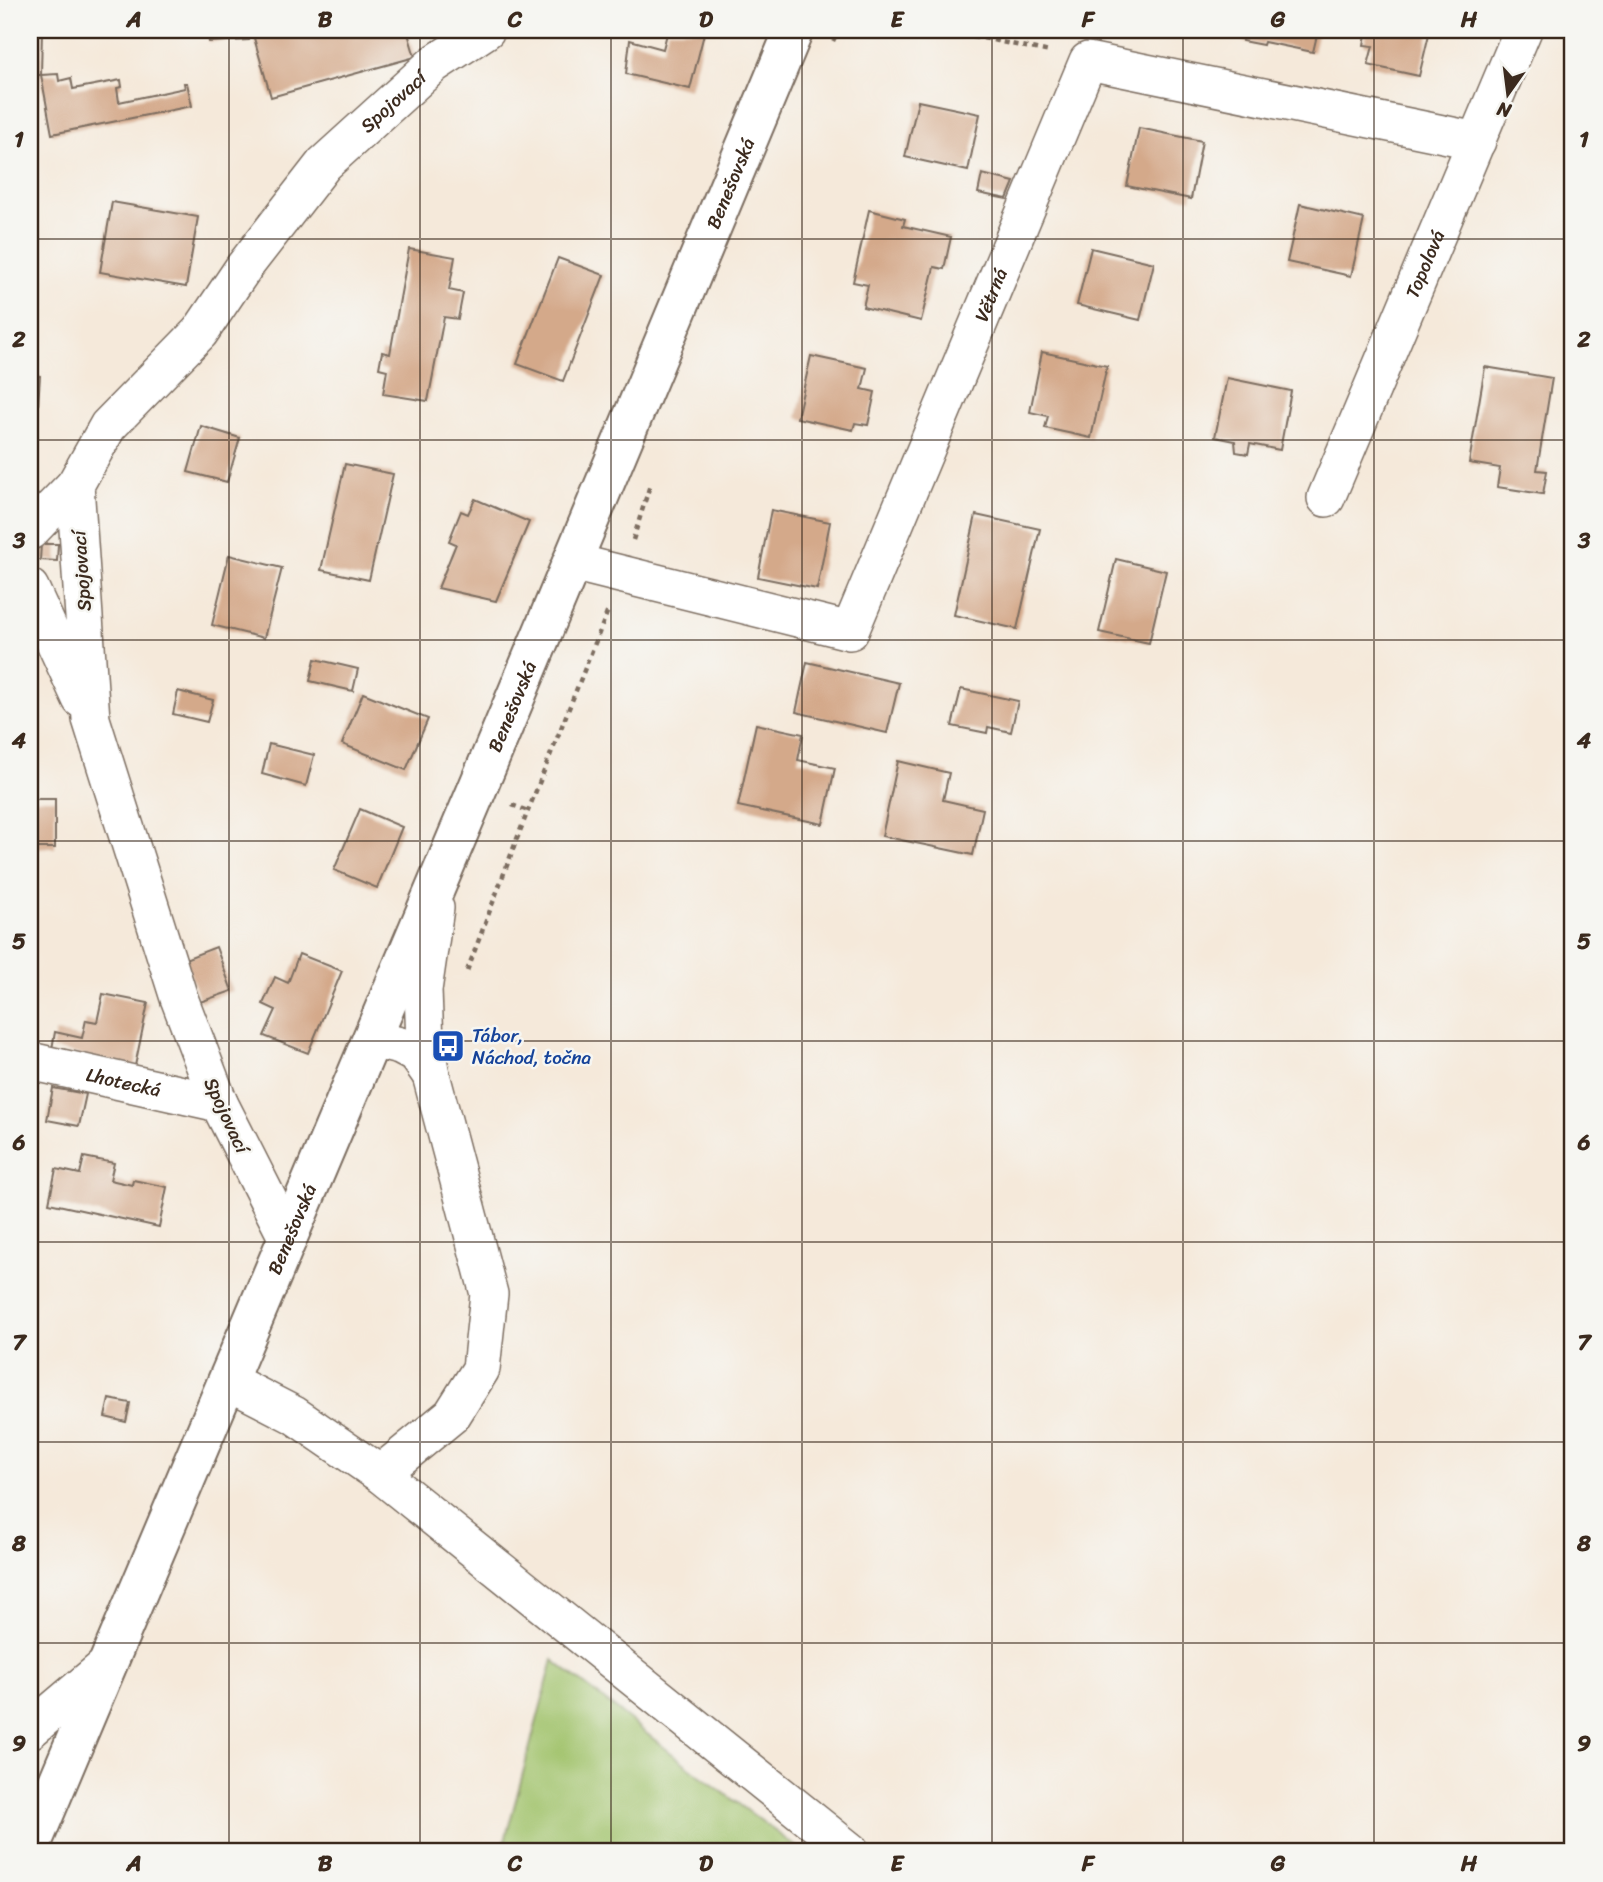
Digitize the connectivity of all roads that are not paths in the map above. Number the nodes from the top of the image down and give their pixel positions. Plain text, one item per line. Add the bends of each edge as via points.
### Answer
1 (486, 30) edge
2 (794, 30) edge
3 (1523, 30) edge
4 (1477, 141) junction
5 (75, 485) junction
6 (1326, 498) dead end
7 (30, 531) edge
8 (572, 562) junction
9 (30, 588) edge
10 (91, 719) junction
11 (438, 882) junction
12 (372, 1039) junction
13 (30, 1061) edge
14 (431, 1075) junction
15 (219, 1103) junction
16 (288, 1239) junction
17 (228, 1381) junction
18 (380, 1474) junction
19 (108, 1664) junction
20 (30, 1730) edge
21 (30, 1848) edge
22 (851, 1852) edge

1 - 5 street, Spojovací via 434,64 324,164 200,332 108,426
2 - 8 main road, Benešovská
3 - 4 street, Topolová
4 - 6 street, Topolová
4 - 8 street, Větrná via 1088,61 850,631
5 - 7 street
5 - 10 street, Spojovací
8 - 11 main road, Benešovská
9 - 10 street
10 - 15 street, Spojovací via 179,998
11 - 12 main road, Benešovská
11 - 14 street via 423,990
12 - 14 street via 417,1055
12 - 16 main road, Benešovská
13 - 15 street, Lhotecká
14 - 18 street via 489,1294 481,1369 452,1415
15 - 16 street, Spojovací
16 - 17 main road, Benešovská
17 - 18 street via 294,1415
17 - 19 main road, Benešovská
18 - 22 street
19 - 20 street
19 - 21 main road, Benešovská

